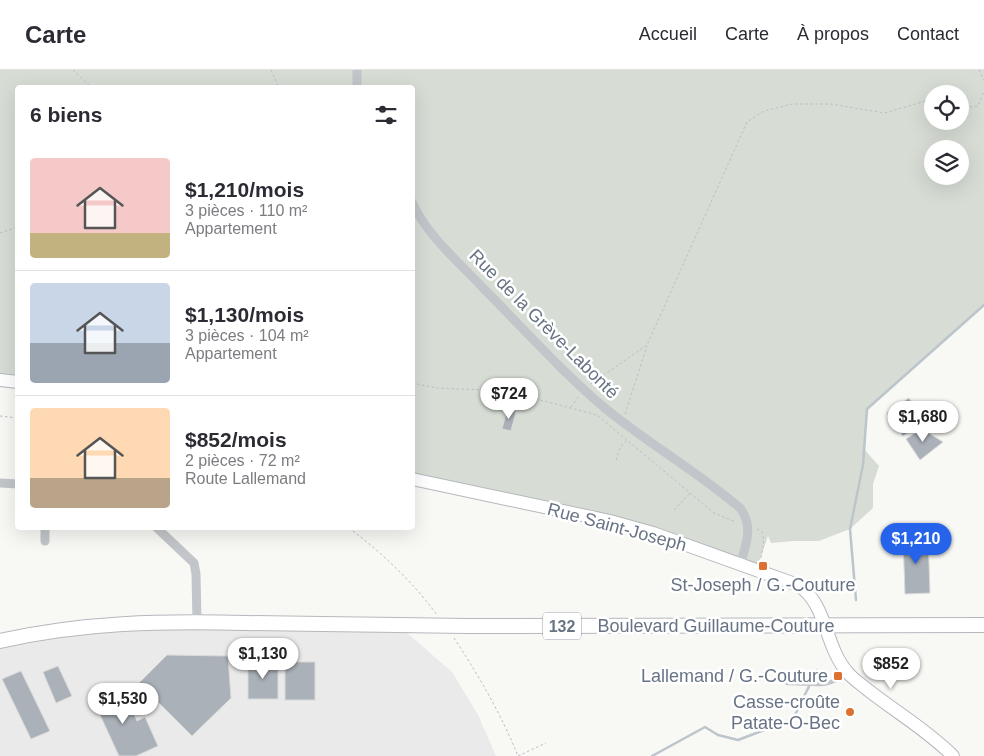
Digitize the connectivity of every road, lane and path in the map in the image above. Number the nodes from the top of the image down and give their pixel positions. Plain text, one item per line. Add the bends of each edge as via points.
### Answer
1 (73, 70) edge
2 (271, 70) edge
3 (357, 70) edge
4 (979, 70) edge
5 (984, 80) edge
6 (89, 85) edge
7 (278, 85) edge
8 (357, 85) edge
9 (984, 91) edge
10 (924, 101) edge
11 (969, 107) edge
12 (415, 208) edge
13 (15, 228) edge
14 (0, 234) edge
15 (647, 345) junction
16 (0, 380) edge
17 (15, 382) edge
18 (415, 384) edge
19 (583, 390) junction
20 (571, 407) junction
21 (0, 416) edge
22 (15, 418) edge
23 (623, 421) junction
24 (627, 440) junction
25 (616, 460) dead end
26 (415, 480) edge
27 (0, 483) edge
28 (15, 484) edge
29 (691, 493) junction
30 (674, 510) dead end
31 (749, 527) junction
32 (45, 530) edge
33 (159, 530) edge
34 (44, 541) dead end
35 (740, 565) junction
36 (756, 571) junction
37 (197, 622) junction
38 (824, 626) junction
39 (984, 626) edge
40 (0, 642) edge
41 (848, 674) junction
42 (787, 683) dead end
43 (546, 743) dead end
44 (518, 756) edge
45 (952, 756) edge

1 - 6 path
2 - 7 path
3 - 8 street
4 - 5 path
9 - 11 path via 978,106
10 - 15 path via 885,113 830,104 792,104 764,111 747,122
12 - 19 street, Rue de la Grève-Labonté via 429,230 461,265
13 - 14 path
15 - 19 path
15 - 23 path
16 - 17 street
18 - 20 path via 437,388 506,391
19 - 20 path
19 - 23 street, Rue de la Grève-Labonté
20 - 24 path via 597,415
21 - 22 path
23 - 31 street, Rue de la Grève-Labonté via 729,499 746,516
24 - 25 path
24 - 29 path
26 - 35 street, Rue Saint-Joseph via 636,528
27 - 28 street
29 - 30 path
29 - 31 path via 714,513
31 - 35 street
31 - 36 path via 763,533 764,548
32 - 34 street
33 - 37 street via 194,563
35 - 36 street, Rue Saint-Joseph
36 - 38 street, Rue Saint-Joseph via 807,591
37 - 38 main road, Boulevard Guillaume-Couture / 132, bridge
37 - 40 main road, Boulevard Guillaume-Couture / 132 via 104,624
38 - 39 main road, Boulevard Guillaume-Couture / 132
38 - 41 street, Rue Saint-Joseph via 837,658
41 - 42 lane via 825,685
41 - 45 street
43 - 44 path

